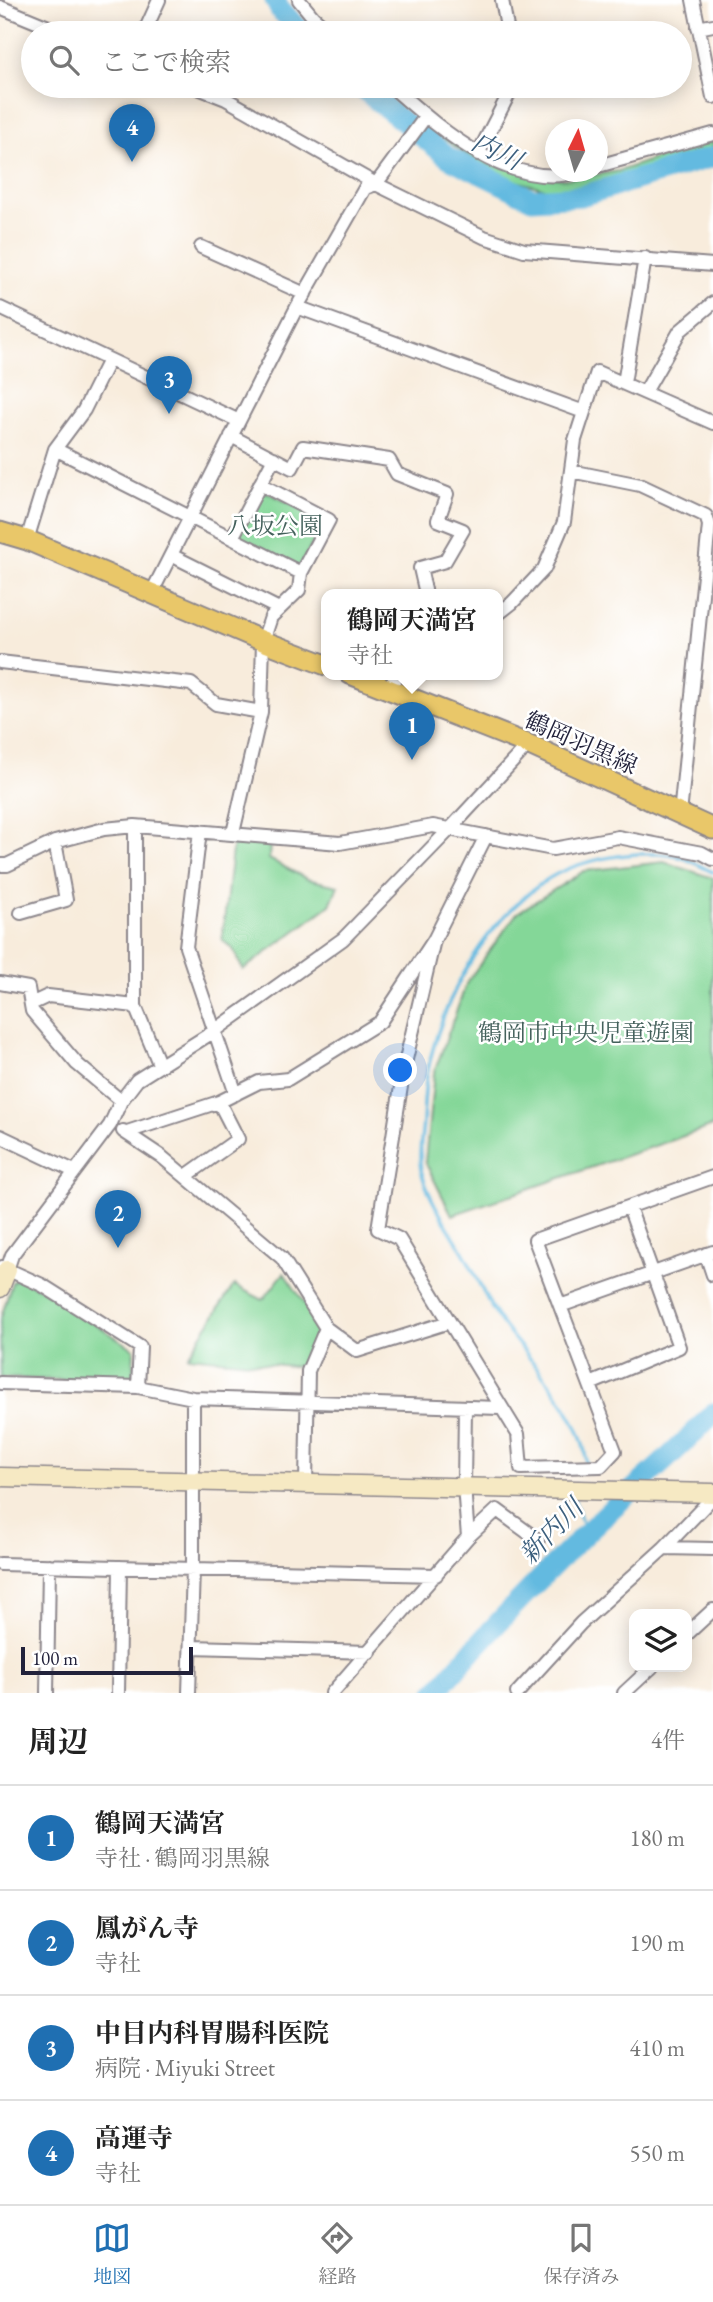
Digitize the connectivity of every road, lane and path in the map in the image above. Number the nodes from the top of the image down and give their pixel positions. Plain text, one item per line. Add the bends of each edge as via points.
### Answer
1 (159, 0) edge
2 (299, 0) edge
3 (502, 0) edge
4 (694, 0) edge
5 (0, 7) edge
6 (34, 21) edge
7 (149, 21) edge
8 (318, 21) edge
9 (506, 21) edge
10 (713, 25) edge
11 (698, 28) junction
12 (713, 97) edge
13 (223, 98) edge
14 (405, 98) edge
15 (507, 98) edge
16 (426, 117) junction
17 (713, 134) edge
18 (478, 154) junction
19 (608, 163) edge
20 (545, 174) edge
21 (376, 184) junction
22 (201, 247) dead end
23 (645, 258) junction
24 (713, 265) edge
25 (304, 294) junction
26 (713, 303) edge
27 (297, 307) junction
28 (0, 308) edge
29 (109, 360) junction
30 (624, 383) junction
31 (645, 392) junction
32 (584, 412) junction
33 (239, 421) junction
34 (713, 423) edge
35 (231, 436) junction
36 (55, 449) junction
37 (274, 458) junction
38 (571, 471) junction
39 (260, 484) junction
40 (190, 517) junction
41 (0, 532) edge
42 (232, 538) junction
43 (27, 540) junction
44 (171, 555) junction
45 (301, 573) junction
46 (425, 589) edge
47 (151, 594) junction
48 (279, 609) junction
49 (503, 610) edge
50 (264, 641) junction
51 (0, 662) edge
52 (321, 663) edge
53 (393, 681) edge
54 (261, 712) junction
55 (528, 744) junction
56 (680, 815) junction
57 (135, 826) junction
58 (449, 830) junction
59 (713, 830) edge
60 (200, 831) junction
61 (233, 833) junction
62 (486, 836) junction
63 (55, 842) junction
64 (713, 859) edge
65 (0, 865) edge
66 (21, 913) dead end
67 (434, 940) junction
68 (0, 983) edge
69 (31, 1004) junction
70 (135, 1006) junction
71 (213, 1032) junction
72 (160, 1066) junction
73 (236, 1094) junction
74 (121, 1101) junction
75 (219, 1102) junction
76 (110, 1125) junction
77 (127, 1132) junction
78 (0, 1136) edge
79 (75, 1171) junction
80 (186, 1176) junction
81 (713, 1177) edge
82 (629, 1207) junction
83 (710, 1253) edge
84 (4, 1268) edge
85 (652, 1274) junction
86 (713, 1275) edge
87 (0, 1288) edge
88 (560, 1306) junction
89 (449, 1322) junction
90 (326, 1328) junction
91 (0, 1383) edge
92 (590, 1384) junction
93 (138, 1387) junction
94 (193, 1398) junction
95 (308, 1402) junction
96 (465, 1406) junction
97 (500, 1408) junction
98 (0, 1477) edge
99 (193, 1481) junction
100 (306, 1484) junction
101 (464, 1486) junction
102 (713, 1495) edge
103 (468, 1537) junction
104 (538, 1540) dead end
105 (664, 1548) junction
106 (713, 1549) edge
107 (0, 1564) edge
108 (49, 1565) junction
109 (120, 1567) junction
110 (193, 1569) junction
111 (436, 1575) junction
112 (713, 1610) edge
113 (692, 1629) edge
114 (191, 1647) junction
115 (370, 1652) junction
116 (647, 1672) edge
117 (47, 1693) edge
118 (118, 1693) edge
119 (189, 1693) edge
120 (332, 1693) edge
121 (517, 1693) edge
122 (624, 1693) edge

1 - 7 street
2 - 8 street
3 - 9 street
4 - 11 street
5 - 6 street
10 - 11 street
11 - 12 street
13 - 21 street
14 - 16 street
15 - 18 street
16 - 18 street
16 - 21 street
17 - 19 street
18 - 20 street via 523,172
21 - 23 street via 473,232 524,250
21 - 25 street via 365,188
22 - 25 street
23 - 24 street
23 - 30 street
25 - 27 street
26 - 31 street via 680,331
27 - 32 street
27 - 33 street
28 - 29 street
29 - 33 street
29 - 36 street via 84,410
30 - 31 street
30 - 32 street via 597,372
31 - 34 street
32 - 38 street
33 - 35 street
35 - 37 street
35 - 40 street
36 - 40 street
36 - 43 street
37 - 39 street
37 - 46 street via 292,468 303,447 389,460 397,474 447,495 438,520 463,530 445,561 420,568
38 - 49 street via 564,522 544,569
38 - 56 street via 640,485 706,516 709,525
39 - 42 street
39 - 45 street via 329,520
40 - 42 street
40 - 44 street
41 - 43 main road
42 - 45 street
43 - 47 main road
44 - 47 street
44 - 48 street
45 - 48 street via 299,590
47 - 50 main road
48 - 50 street via 271,617
50 - 52 main road
50 - 54 street
51 - 54 street via 191,684 216,704
53 - 55 main road, 鶴岡羽黒線
54 - 61 street
55 - 56 main road, 鶴岡羽黒線
55 - 58 street
56 - 59 main road, 鶴岡羽黒線
57 - 60 street
57 - 63 street
57 - 70 street
58 - 61 street via 433,826 340,843
58 - 62 street
58 - 71 street via 343,939
60 - 61 street
60 - 71 street via 186,947
62 - 64 street via 554,849 618,837
62 - 67 street
63 - 65 street
63 - 66 street via 66,900
67 - 73 street via 380,1022 288,1079 259,1082
67 - 89 street via 404,1068 378,1229 399,1239
68 - 69 street via 28,988
69 - 70 street via 48,996
69 - 74 street via 77,1064
70 - 72 street
71 - 72 street
71 - 73 street
72 - 74 street via 137,1080
73 - 75 street
74 - 76 street
75 - 77 street
75 - 80 street via 238,1139
76 - 77 street
76 - 79 street
77 - 80 street
78 - 79 street
79 - 84 street
80 - 90 street via 282,1258
81 - 82 street
82 - 85 street
82 - 88 street via 536,1240
83 - 85 street
83 - 86 street
84 - 87 street
84 - 93 street via 42,1285 140,1347
85 - 88 street
85 - 92 street via 680,1347
88 - 92 street
89 - 90 street via 357,1351
89 - 97 street
90 - 95 street via 308,1371
91 - 93 street
92 - 97 street via 615,1451 601,1466 521,1468 517,1434
93 - 94 street
94 - 95 street
94 - 99 street
95 - 96 street
95 - 100 street
96 - 97 street
96 - 101 street
98 - 99 street
99 - 100 street
99 - 110 street
100 - 101 street
101 - 102 street
101 - 103 street
102 - 105 street
103 - 104 street via 497,1510
103 - 111 street
105 - 106 street
105 - 121 street via 582,1623
107 - 108 street
108 - 109 street
108 - 117 street
109 - 110 street
109 - 118 street
110 - 111 street
110 - 114 street
111 - 115 street
112 - 113 street
114 - 115 street
114 - 119 street
115 - 120 street
116 - 122 street

